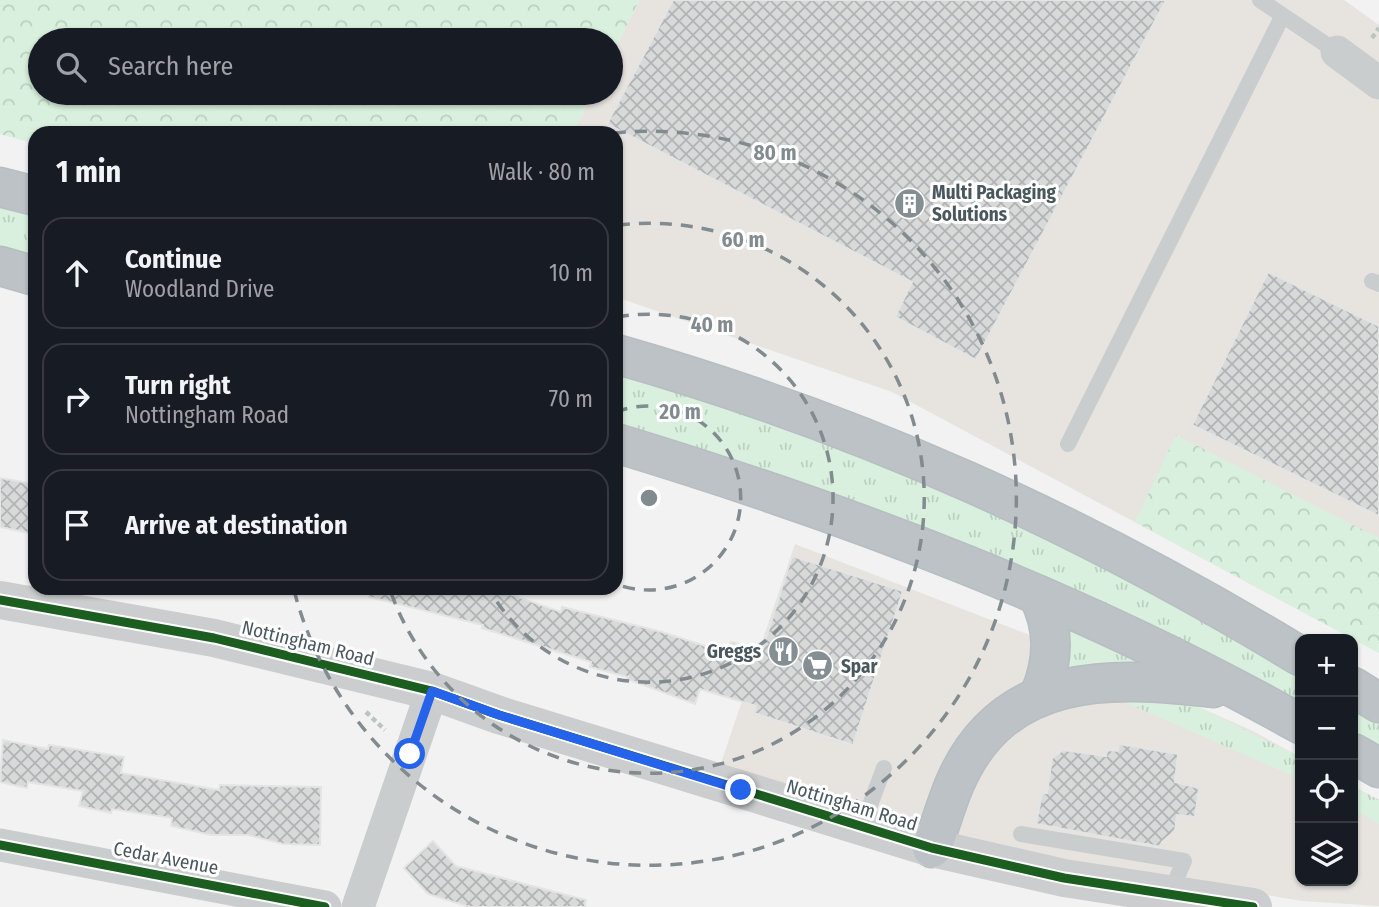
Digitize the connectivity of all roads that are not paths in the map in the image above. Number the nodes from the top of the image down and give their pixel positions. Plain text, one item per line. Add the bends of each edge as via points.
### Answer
1 (1260, 0) edge
2 (1282, 17) junction
3 (1337, 52) joint
4 (1379, 83) edge
5 (0, 187) edge
6 (28, 194) edge
7 (0, 266) edge
8 (28, 274) edge
9 (623, 356) edge
10 (1068, 444) dead end
11 (623, 445) edge
12 (1038, 594) junction
13 (0, 600) edge
14 (1295, 653) edge
15 (1358, 690) edge
16 (432, 691) junction
17 (1243, 691) junction
18 (1040, 694) junction
19 (1379, 703) edge
20 (1295, 720) edge
21 (1358, 756) edge
22 (884, 768) dead end
23 (1379, 768) edge
24 (862, 827) junction
25 (1021, 834) dead end
26 (0, 845) edge
27 (932, 848) junction
28 (1170, 894) junction
29 (325, 907) edge
30 (358, 907) edge
31 (1253, 907) edge

1 - 2 lane
2 - 3 lane
2 - 10 lane
3 - 4 street
5 - 6 highway
7 - 8 highway
9 - 14 highway via 839,426 975,482 1112,548
11 - 12 highway via 930,548
12 - 17 highway
12 - 18 highway via 1051,630 1048,673
13 - 16 street, Nottingham Road via 214,638
15 - 19 highway
16 - 24 street, Nottingham Road
16 - 30 street
17 - 18 highway via 1116,680
17 - 20 highway
18 - 27 highway via 1007,716 981,742 956,780
21 - 23 highway
22 - 24 lane
24 - 27 street, Nottingham Road
25 - 28 lane via 1184,861
26 - 29 street, Cedar Avenue
27 - 28 street, Nottingham Road via 1064,878
28 - 31 street, Nottingham Road

